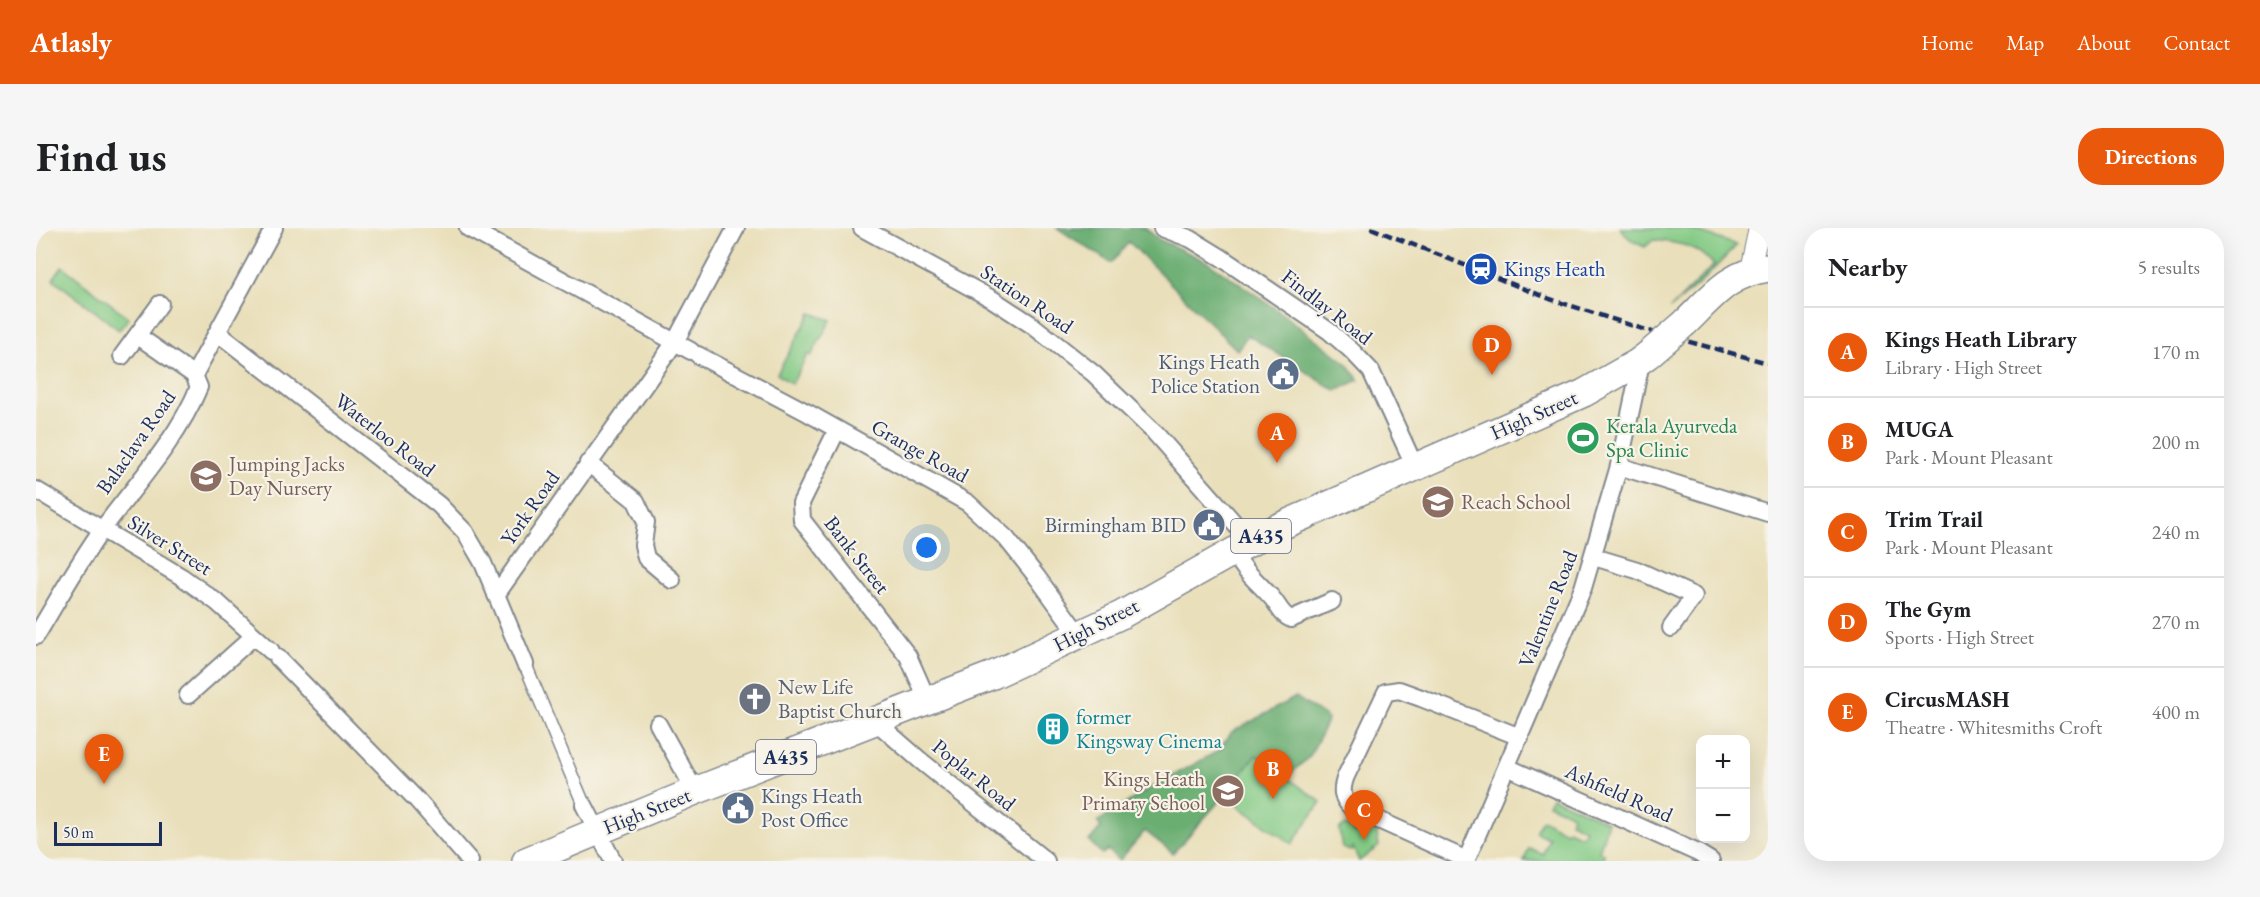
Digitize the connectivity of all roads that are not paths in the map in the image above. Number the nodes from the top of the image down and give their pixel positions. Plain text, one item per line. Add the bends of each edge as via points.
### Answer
1 (274, 228) edge
2 (468, 228) edge
3 (736, 228) edge
4 (862, 228) edge
5 (1162, 228) edge
6 (1760, 228) edge
7 (1759, 269) edge
8 (160, 304) dead end
9 (218, 333) junction
10 (138, 336) junction
11 (675, 342) junction
12 (122, 356) dead end
13 (1643, 359) junction
14 (194, 375) junction
15 (837, 430) junction
16 (588, 463) junction
17 (1619, 466) junction
18 (1415, 467) junction
19 (36, 490) edge
20 (1768, 513) edge
21 (102, 529) junction
22 (1242, 546) junction
23 (1594, 557) junction
24 (672, 580) dead end
25 (496, 595) junction
26 (1332, 601) dead end
27 (1671, 628) dead end
28 (1079, 635) junction
29 (36, 636) edge
30 (254, 636) junction
31 (525, 664) joint
32 (188, 695) dead end
33 (928, 701) junction
34 (875, 721) junction
35 (658, 724) dead end
36 (1520, 737) junction
37 (1507, 767) junction
38 (695, 791) junction
39 (584, 805) joint
40 (597, 832) junction
41 (470, 861) edge
42 (526, 861) edge
43 (613, 861) edge
44 (1046, 861) edge
45 (1466, 861) edge
46 (1711, 861) edge

1 - 9 street
2 - 11 street, Grange Road
3 - 11 street, York Road
4 - 22 street, Station Road via 992,299 1094,374 1153,431
5 - 18 street, Findlay Road via 1191,238 1222,258 1352,351 1371,371
6 - 7 street
7 - 13 highway, A435, bridge via 1728,282
8 - 10 street
9 - 14 street
9 - 25 street, Waterloo Road via 439,505 465,532
10 - 12 street
10 - 14 street, Balaclava Road
11 - 15 street, Grange Road
11 - 16 street, York Road
13 - 17 street, Valentine Road
13 - 18 highway, High Street / A435 via 1584,393
14 - 21 street, Balaclava Road via 199,387 193,402 153,464
15 - 28 street, Grange Road via 968,503 1006,538
15 - 33 street, Bank Street via 801,503 802,520 908,656
16 - 24 street via 636,501 646,522 646,558
16 - 25 street, York Road
17 - 20 street
17 - 23 street, Valentine Road
18 - 22 highway, High Street / A435
19 - 21 street, Silver Street
21 - 29 street, Balaclava Road
21 - 30 street, Silver Street via 208,596
22 - 26 street, Station Road via 1247,573 1285,617 1291,619
22 - 28 highway, High Street / A435
23 - 27 street via 1637,570 1694,596
23 - 36 street, Valentine Road
25 - 31 street
28 - 33 highway, High Street / A435
30 - 32 street
30 - 41 street, Silver Street via 417,800
31 - 39 street
33 - 34 highway, High Street / A435
34 - 38 highway, High Street / A435
34 - 44 street, Poplar Road
35 - 38 street
36 - 37 street, Valentine Road
36 - 45 street via 1399,690 1386,692 1346,776 1341,788 1352,808
37 - 45 street, Valentine Road
37 - 46 street, Ashfield Road
38 - 40 highway, High Street / A435
39 - 40 street
40 - 42 highway, High Street / A435
40 - 43 street

